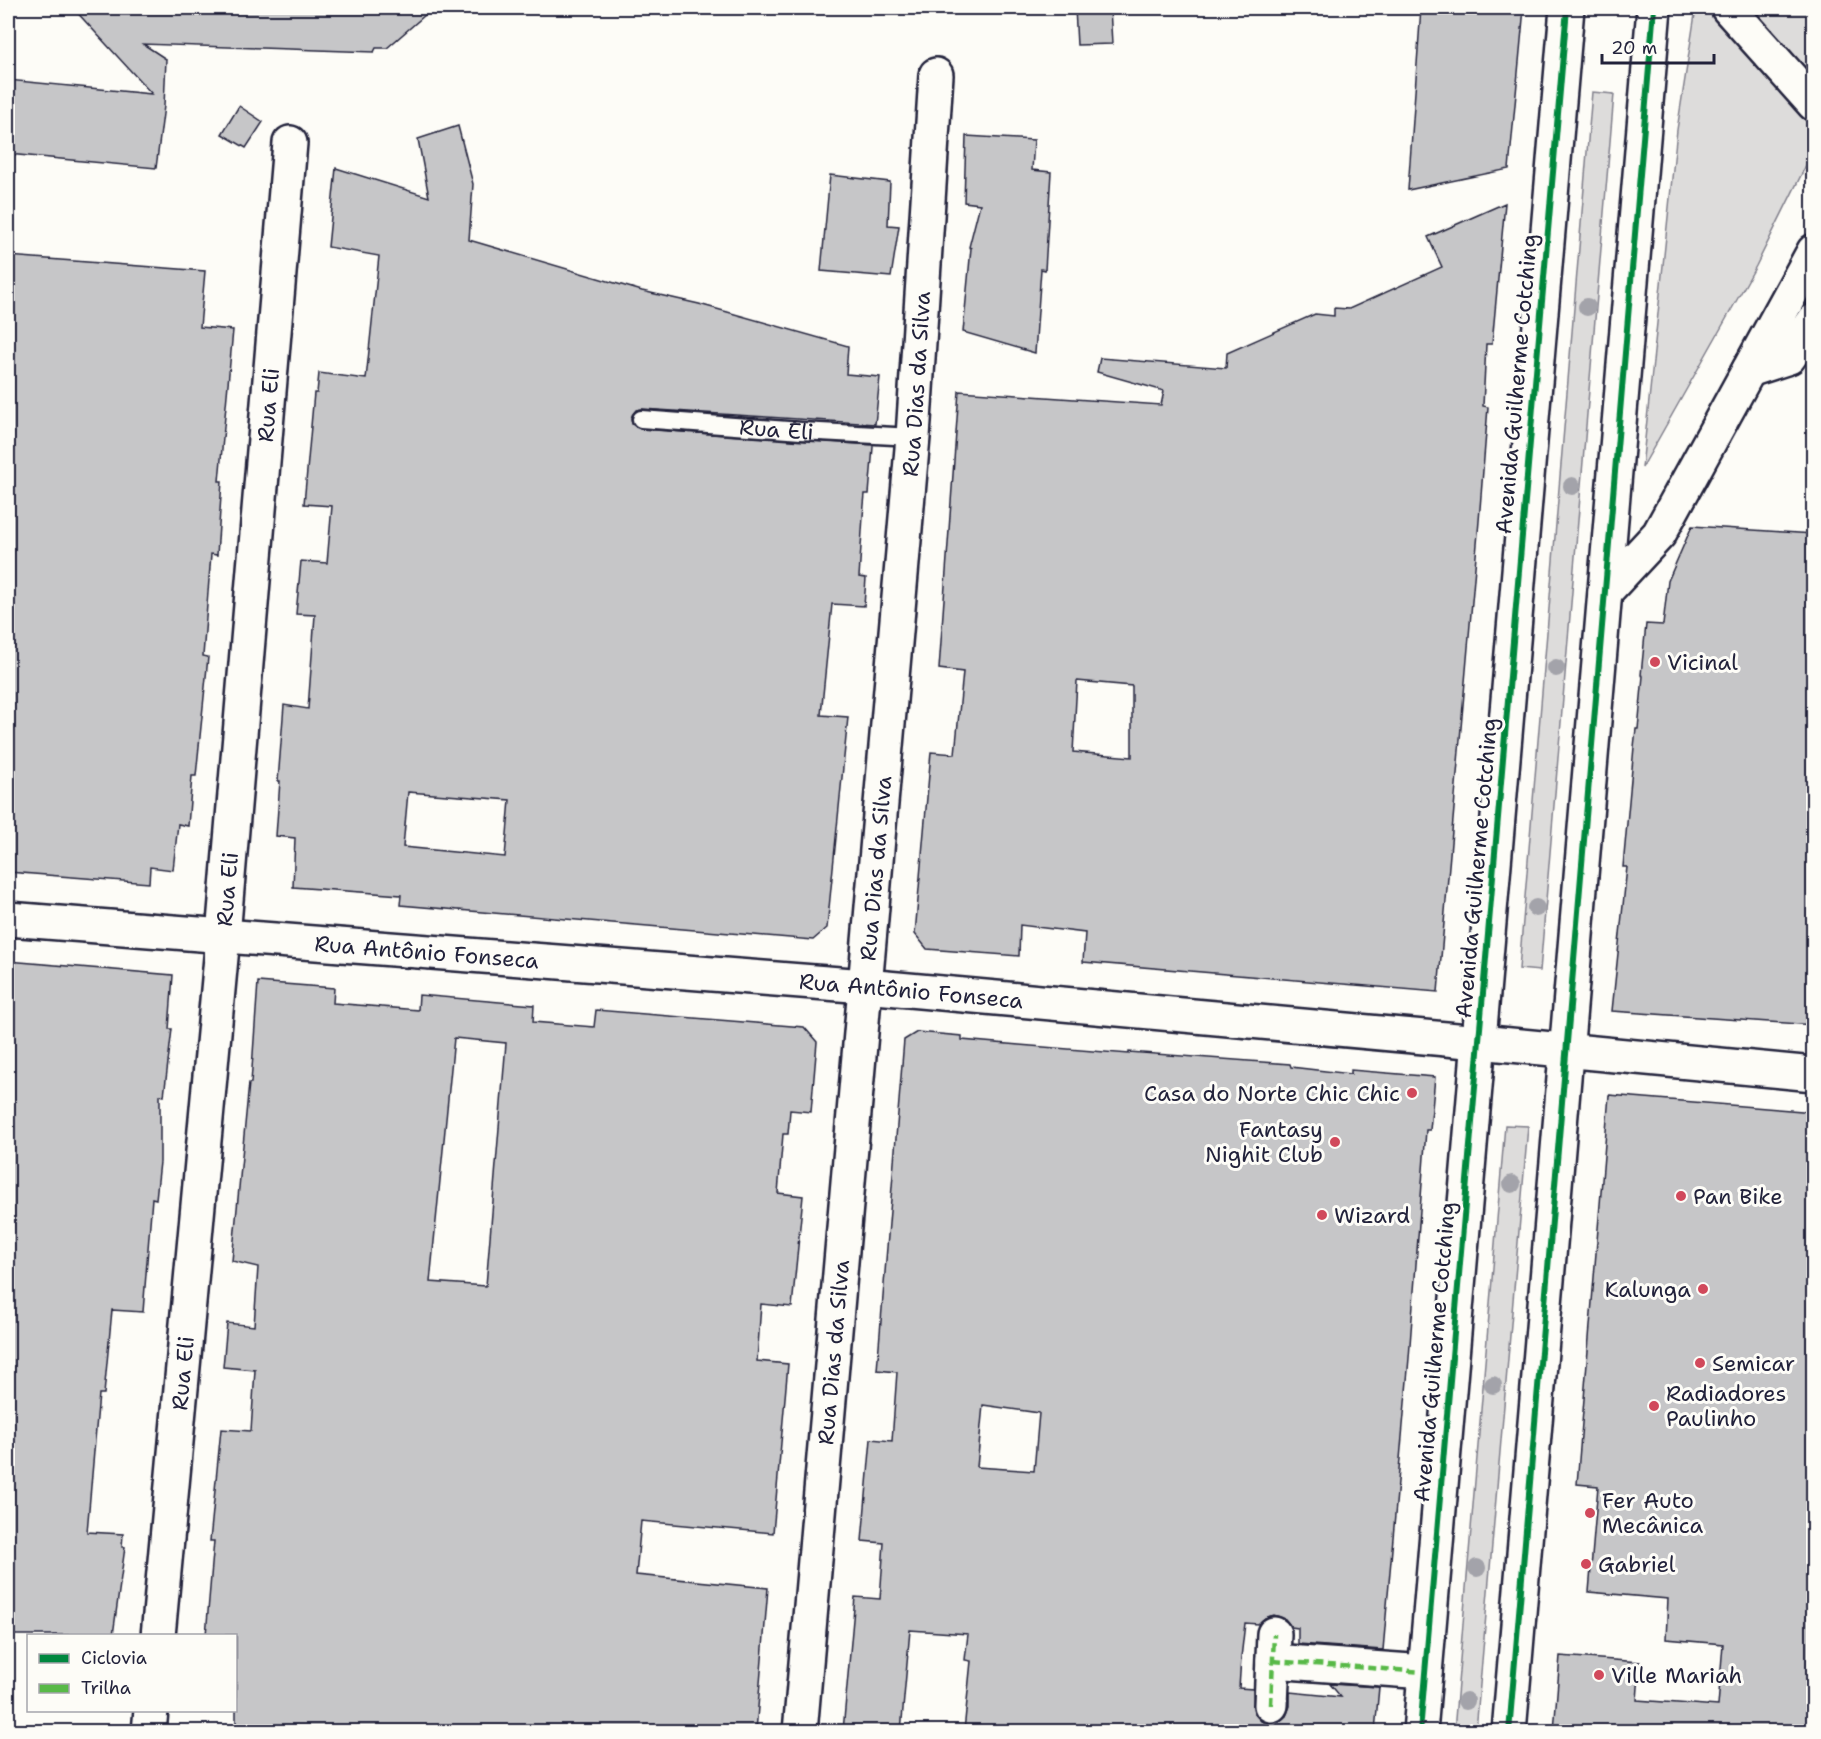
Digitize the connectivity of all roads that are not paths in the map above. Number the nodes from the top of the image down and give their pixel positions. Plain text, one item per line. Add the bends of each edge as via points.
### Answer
1 (1567, 8) edge
2 (1654, 8) edge
3 (1728, 8) edge
4 (936, 75) dead end
5 (1814, 104) edge
6 (290, 143) dead end
7 (1814, 251) edge
8 (1814, 321) edge
9 (1749, 370) junction
10 (641, 419) dead end
11 (913, 437) junction
12 (1605, 592) junction
13 (8, 919) edge
14 (224, 936) junction
15 (865, 986) junction
16 (1479, 1042) junction
17 (1567, 1050) junction
18 (1814, 1074) edge
19 (158, 1634) edge
20 (1425, 1672) junction
21 (1271, 1705) dead end
22 (151, 1712) edge
23 (149, 1731) edge
24 (800, 1731) edge
25 (1420, 1731) edge
26 (1509, 1731) edge

1 - 16 main road, Avenida Guilherme Cotching
2 - 12 main road
3 - 5 main road
4 - 11 main road, Rua Dias da Silva
6 - 14 main road, Rua Eli
7 - 9 main road
8 - 9 main road via 1789,357
9 - 12 main road via 1659,534
10 - 11 lane, Rua Eli
11 - 15 main road, Rua Dias da Silva
12 - 17 main road
13 - 14 main road, Rua Antônio Fonseca
14 - 15 main road, Rua Antônio Fonseca
14 - 19 main road, Rua Eli
15 - 16 main road, Rua Antônio Fonseca
15 - 24 main road, Rua Dias da Silva
16 - 17 main road, Rua Antônio Fonseca
16 - 20 main road, Avenida Guilherme Cotching
17 - 18 main road, Rua Antônio Fonseca
17 - 26 main road
20 - 21 main road via 1273,1648
20 - 25 main road, Avenida Guilherme Cotching
22 - 23 main road

